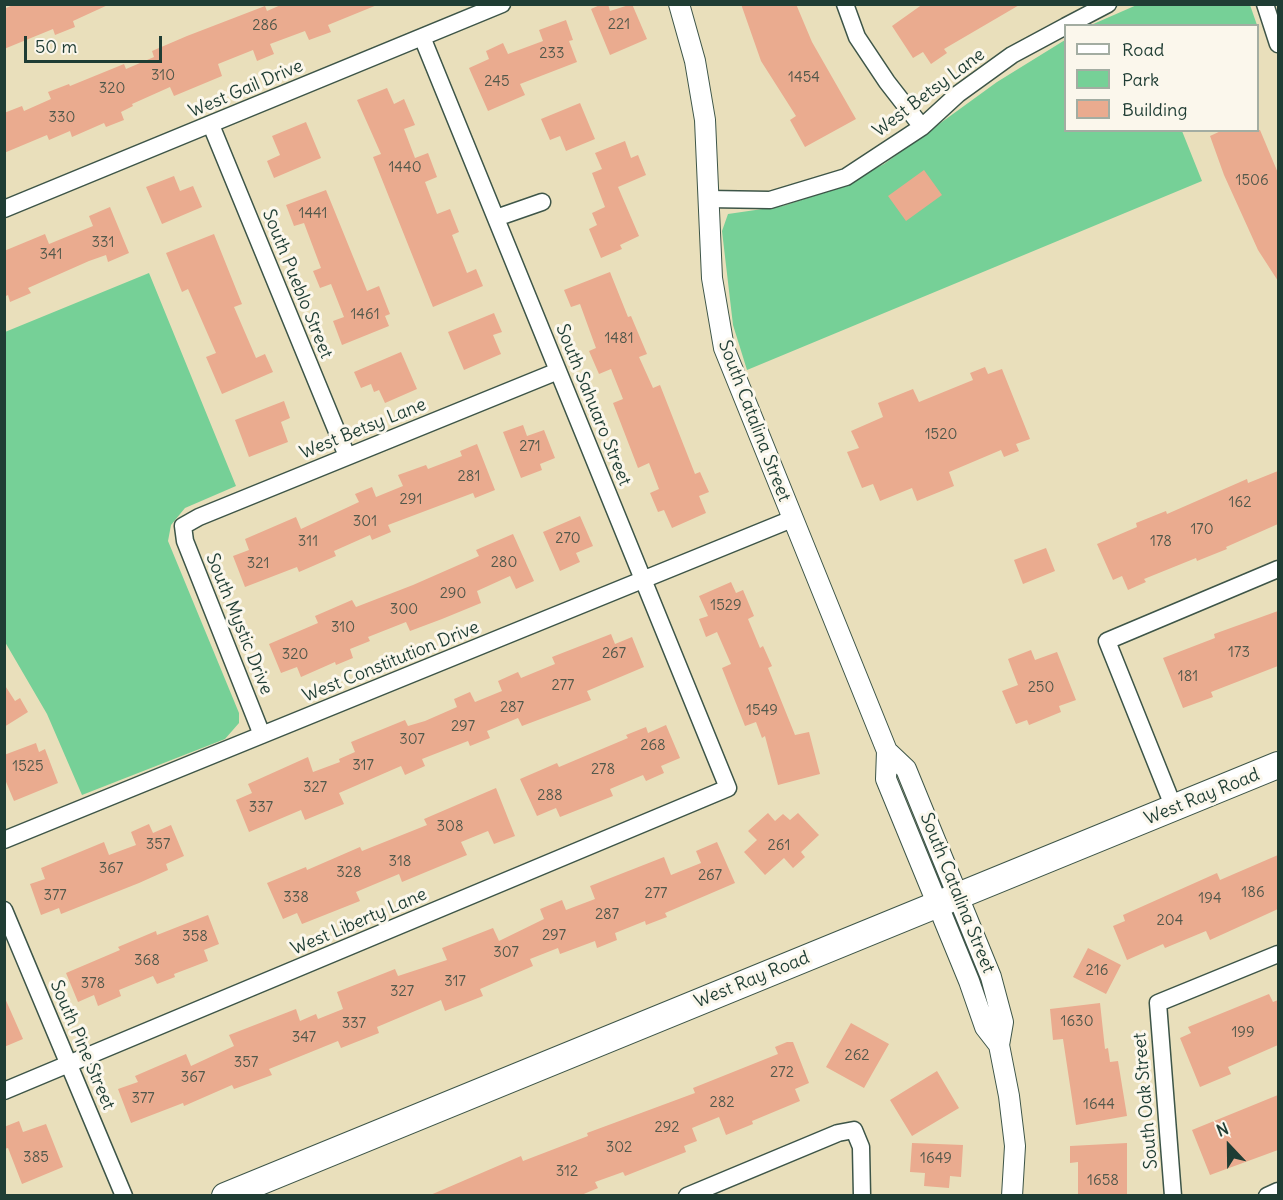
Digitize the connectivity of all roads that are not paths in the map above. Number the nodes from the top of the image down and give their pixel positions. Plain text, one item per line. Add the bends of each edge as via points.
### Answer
1 (502, 4) edge
2 (679, 4) edge
3 (844, 4) edge
4 (1108, 4) edge
5 (1264, 4) edge
6 (1070, 24) edge
7 (1064, 27) edge
8 (422, 36) junction
9 (1278, 45) edge
10 (211, 125) junction
11 (922, 127) junction
12 (708, 199) junction
13 (542, 202) dead end
14 (4, 209) edge
15 (496, 218) junction
16 (558, 371) junction
17 (347, 456) junction
18 (792, 519) junction
19 (183, 526) joint
20 (1278, 569) edge
21 (644, 580) junction
22 (262, 735) junction
23 (1278, 765) edge
24 (728, 788) joint
25 (1174, 808) junction
26 (4, 840) edge
27 (947, 900) junction
28 (4, 910) edge
29 (1278, 954) edge
30 (69, 1064) junction
31 (4, 1091) edge
32 (1278, 1191) edge
33 (124, 1196) edge
34 (225, 1196) edge
35 (687, 1196) edge
36 (862, 1196) edge
37 (1012, 1196) edge
38 (1173, 1196) edge
39 (1267, 1196) edge

1 - 8 street, West Gail Drive
2 - 12 street, South Catalina Street via 705,120
3 - 11 street via 857,37
4 - 6 street, West Betsy Lane
5 - 9 street
7 - 11 street, West Betsy Lane via 1012,56 958,94
8 - 10 street, West Gail Drive
8 - 15 street, South Sahuaro Street
10 - 14 street, West Gail Drive
10 - 17 street, South Pueblo Street
11 - 12 street, West Betsy Lane via 846,177 800,193 770,200
12 - 18 street, South Catalina Street via 712,279 723,348
13 - 15 street
15 - 16 street, South Sahuaro Street
16 - 17 street, West Betsy Lane
16 - 21 street, South Sahuaro Street
17 - 19 street, West Betsy Lane
18 - 21 street, West Constitution Drive
18 - 27 street, South Catalina Street via 887,751 886,778
19 - 22 street, South Mystic Drive via 185,541
20 - 25 street via 1107,641
21 - 22 street, West Constitution Drive
21 - 24 street, South Sahuaro Street
22 - 26 street, West Constitution Drive
23 - 25 main road, West Ray Road
24 - 30 street, West Liberty Lane
25 - 27 main road, West Ray Road
27 - 34 main road, West Ray Road
27 - 37 street, South Catalina Street via 985,1027 999,1046 1015,1146
28 - 30 street, South Pine Street
29 - 38 street, South Oak Street via 1158,1003
30 - 31 street, West Liberty Lane
30 - 33 street, South Pine Street
32 - 39 street
35 - 36 street via 838,1133 854,1130 861,1147

